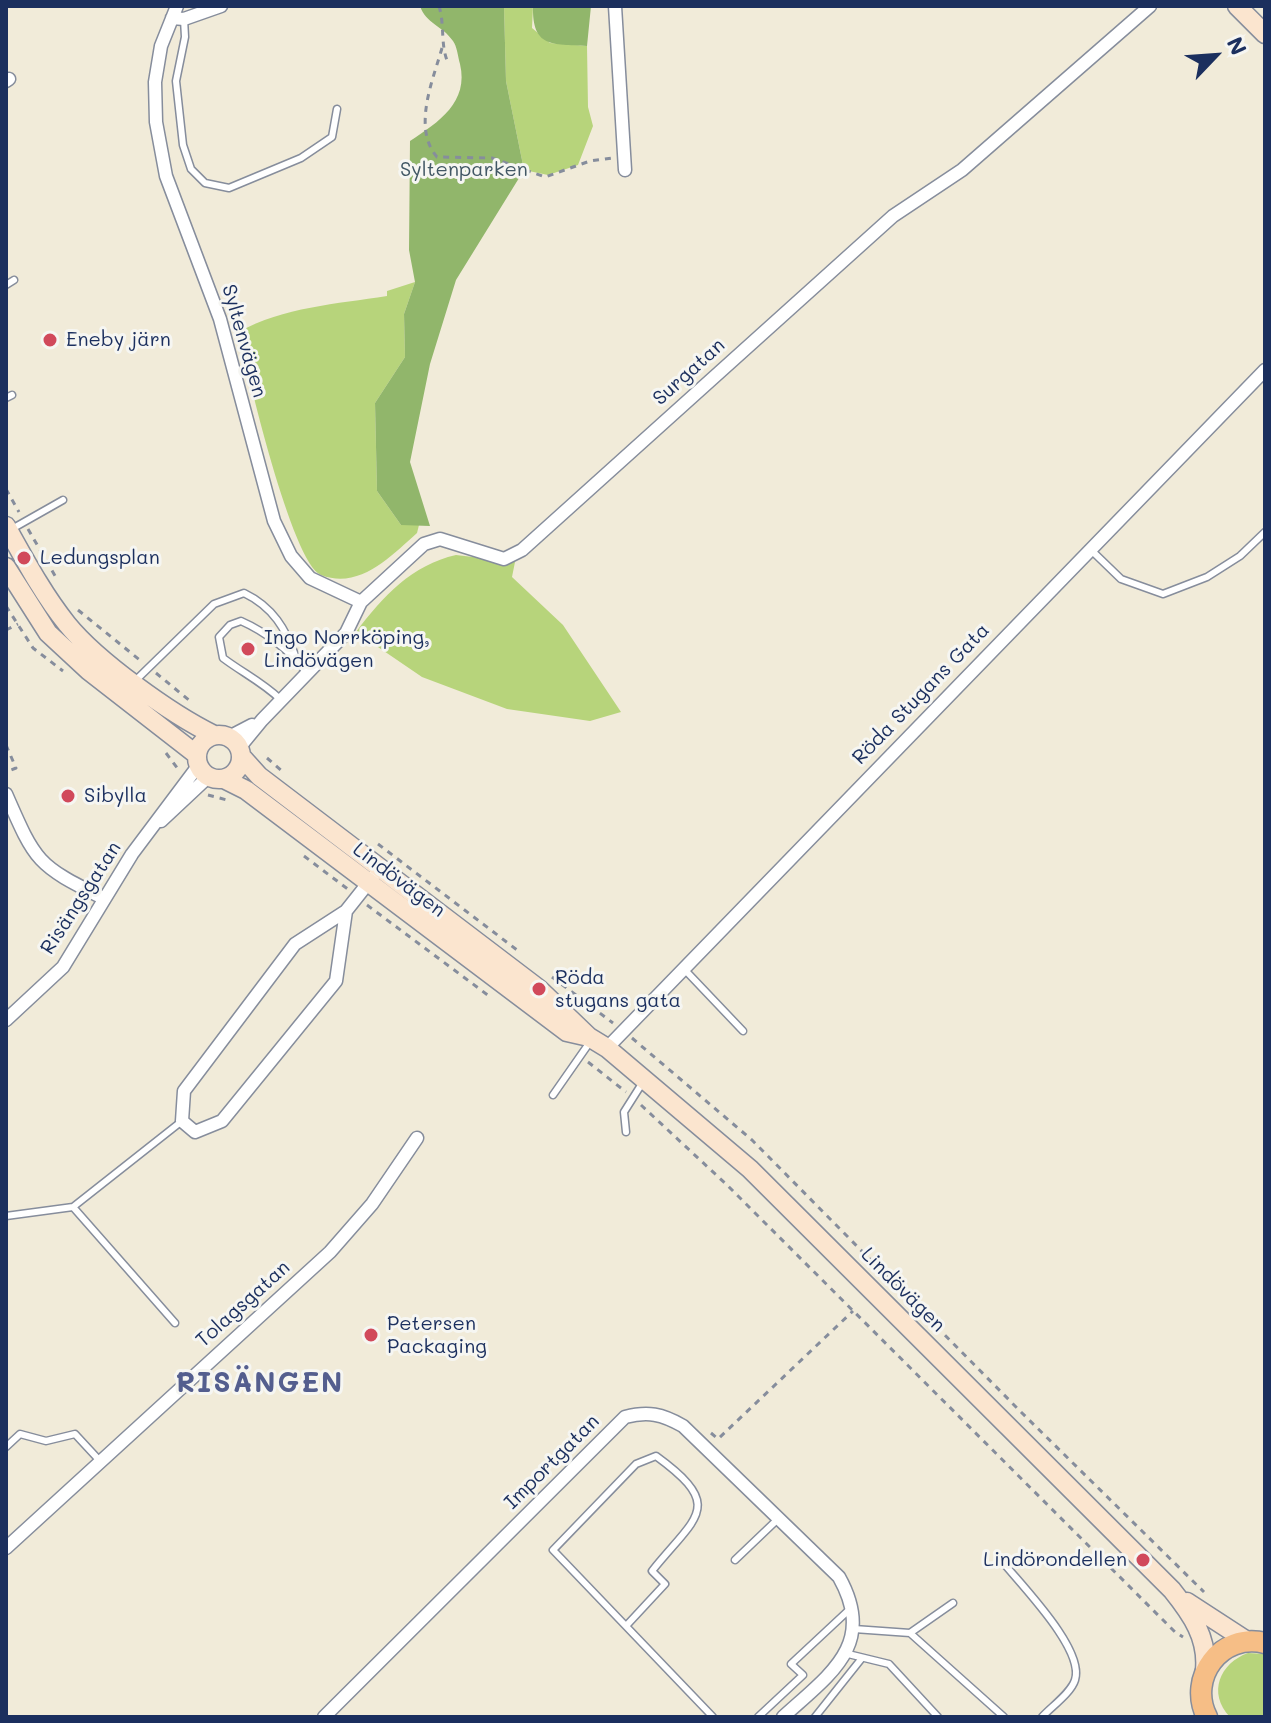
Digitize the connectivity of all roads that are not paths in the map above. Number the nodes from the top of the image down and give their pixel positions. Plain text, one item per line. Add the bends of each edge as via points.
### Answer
1 (221, 6) edge
2 (615, 6) edge
3 (1150, 6) edge
4 (1237, 6) edge
5 (178, 14) edge
6 (1263, 29) edge
7 (337, 109) dead end
8 (625, 164) road end
9 (14, 280) dead end
10 (6, 285) edge
11 (1265, 370) edge
12 (63, 500) dead end
13 (11, 528) edge
14 (1265, 532) edge
15 (1090, 549) junction
16 (6, 567) edge
17 (361, 602) junction
18 (296, 658) junction
19 (308, 675) junction
20 (134, 682) junction
21 (122, 697) junction
22 (282, 701) junction
23 (231, 744) junction
24 (207, 769) junction
25 (6, 794) edge
26 (380, 868) junction
27 (367, 883) junction
28 (103, 898) junction
29 (346, 911) junction
30 (685, 970) junction
31 (6, 1020) edge
32 (743, 1031) dead end
33 (596, 1042) junction
34 (644, 1080) junction
35 (553, 1095) dead end
36 (182, 1121) junction
37 (626, 1132) dead end
38 (417, 1138) dead end
39 (73, 1207) junction
40 (6, 1216) edge
41 (175, 1323) dead end
42 (6, 1447) edge
43 (101, 1462) junction
44 (779, 1518) junction
45 (6, 1548) edge
46 (735, 1560) dead end
47 (1001, 1560) dead end
48 (1172, 1590) junction
49 (953, 1603) dead end
50 (853, 1607) junction
51 (626, 1626) junction
52 (854, 1629) junction
53 (910, 1633) junction
54 (1256, 1642) edge
55 (844, 1653) junction
56 (862, 1658) junction
57 (1205, 1670) junction
58 (1200, 1696) junction
59 (324, 1717) edge
60 (713, 1717) edge
61 (758, 1717) edge
62 (783, 1717) edge
63 (815, 1717) edge
64 (938, 1717) edge
65 (1004, 1717) edge
66 (1042, 1717) edge
67 (1196, 1717) edge
68 (1207, 1717) edge

1 - 5 street
2 - 8 street
3 - 17 street, Surgatan via 962,170 893,216 522,550 504,559 440,539 424,544
4 - 6 main road
5 - 7 lane via 185,37 176,81 183,145 191,169 205,183 229,188 301,158 332,137
5 - 17 street, Syltenvägen via 161,46 155,82 166,176 220,319 274,521 291,556 310,578
9 - 10 lane
11 - 15 street, Röda Stugans Gata
12 - 13 lane
13 - 20 main road, Lindövägen via 51,604 70,628
14 - 15 lane via 1207,577 1163,594 1121,579
15 - 30 street, Röda Stugans Gata
16 - 21 main road, Lindövägen via 48,633
17 - 19 street, Surgatan via 346,633
18 - 19 lane
18 - 20 lane via 286,630 260,601 244,593 214,604
18 - 22 lane via 241,621 219,637 223,658 261,680
19 - 22 street, Surgatan
20 - 21 lane
20 - 23 main road, Lindövägen
21 - 24 main road, Lindövägen
22 - 23 street, Surgatan
23 - 24 main road via 201,743
23 - 24 main road via 237,771
23 - 26 main road, Lindövägen via 259,776
24 - 27 main road, Lindövägen via 246,790
24 - 28 street, Risängsgatan via 153,828
25 - 28 street via 33,855 49,871
26 - 27 street
26 - 33 main road, Lindövägen via 539,989
27 - 29 street
27 - 33 main road, Lindövägen via 567,1032
28 - 31 street, Risängsgatan via 63,967
29 - 36 street via 295,944 184,1091
29 - 36 street via 336,981 222,1121 195,1132
30 - 32 lane
30 - 33 street, Röda Stugans Gata
33 - 34 main road, Lindövägen
33 - 35 lane via 578,1055
34 - 37 lane via 624,1112
34 - 48 main road, Lindövägen via 750,1169
36 - 39 lane
38 - 43 street, Tolagsgatan via 372,1204 330,1252
39 - 40 lane
39 - 41 lane
42 - 43 lane via 20,1434 46,1441 75,1434
43 - 45 street, Tolagsgatan
44 - 46 lane
44 - 50 street, Importgatan via 839,1577
44 - 59 street, Importgatan via 683,1426 665,1415 625,1417
47 - 66 lane via 1071,1648 1077,1667 1075,1682
48 - 54 main road, Lindövägen via 1207,1617
48 - 57 main road, Lindövägen via 1200,1633
49 - 53 lane
50 - 52 street, Importgatan
50 - 61 lane via 791,1664 803,1675
51 - 51 lane via 553,1550 636,1464 656,1456 683,1476 698,1497 698,1515 652,1571 665,1584
51 - 60 lane
52 - 53 lane
52 - 55 street, Importgatan
53 - 65 lane
54 - 57 main road via 1230,1646
55 - 56 lane
55 - 62 street, Importgatan via 830,1674
56 - 63 lane
56 - 64 lane via 889,1664
57 - 58 main road
58 - 67 main road
58 - 68 main road

